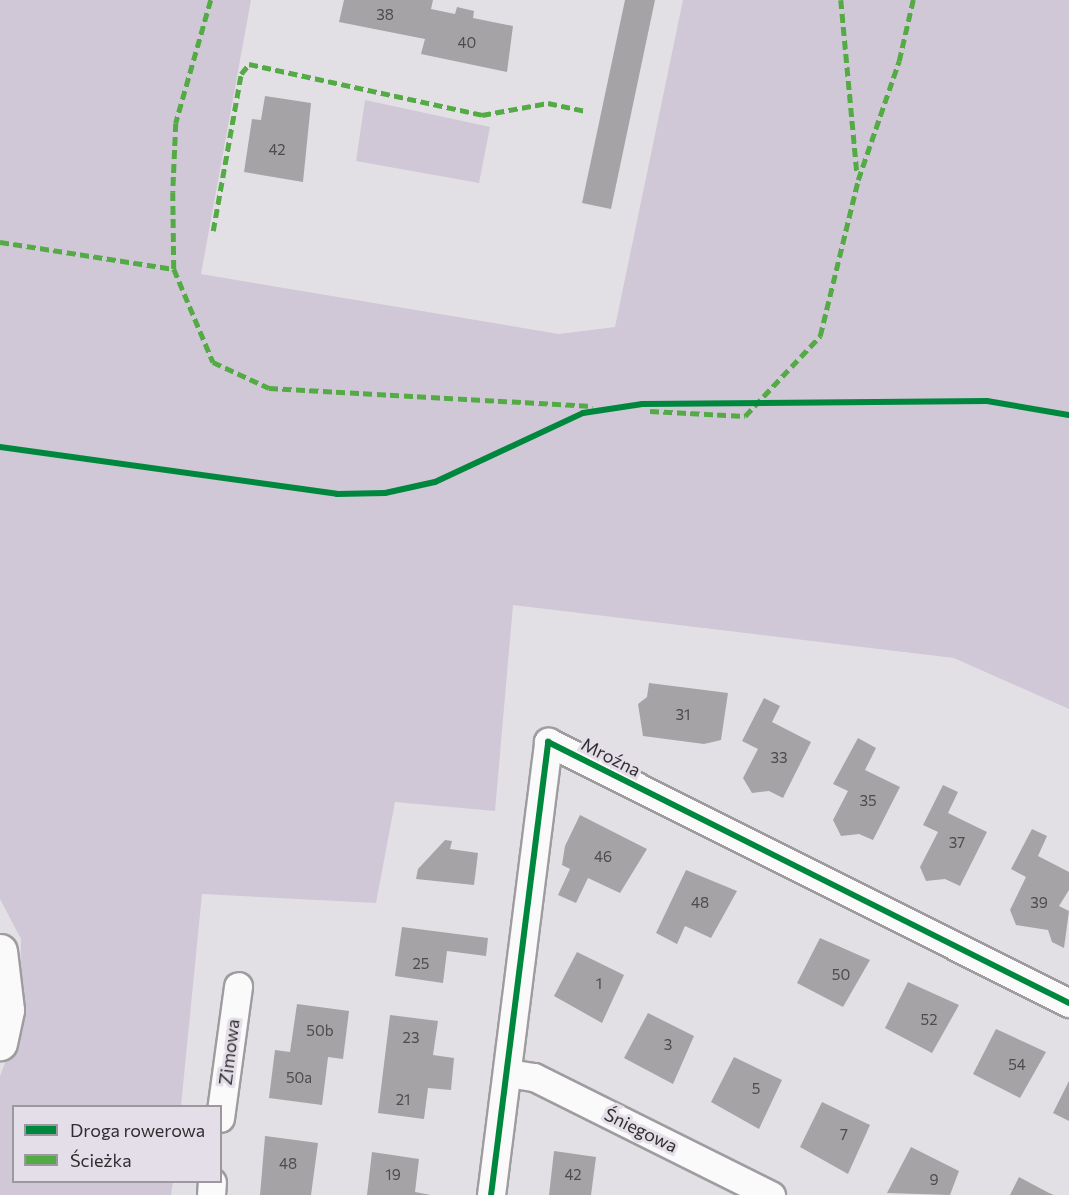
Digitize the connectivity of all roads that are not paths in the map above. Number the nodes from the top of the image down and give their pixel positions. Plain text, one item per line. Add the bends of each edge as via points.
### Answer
1 (0, 951) edge
2 (238, 986) dead end
3 (1069, 1003) edge
4 (0, 1043) edge
5 (507, 1073) junction
6 (222, 1105) edge
7 (491, 1195) edge
8 (771, 1195) edge

1 - 4 street via 7,1010
2 - 6 street, Zimowa
3 - 5 street, Mroźna via 548,742
5 - 7 street, Mroźna
5 - 8 street, Śniegowa via 534,1077

